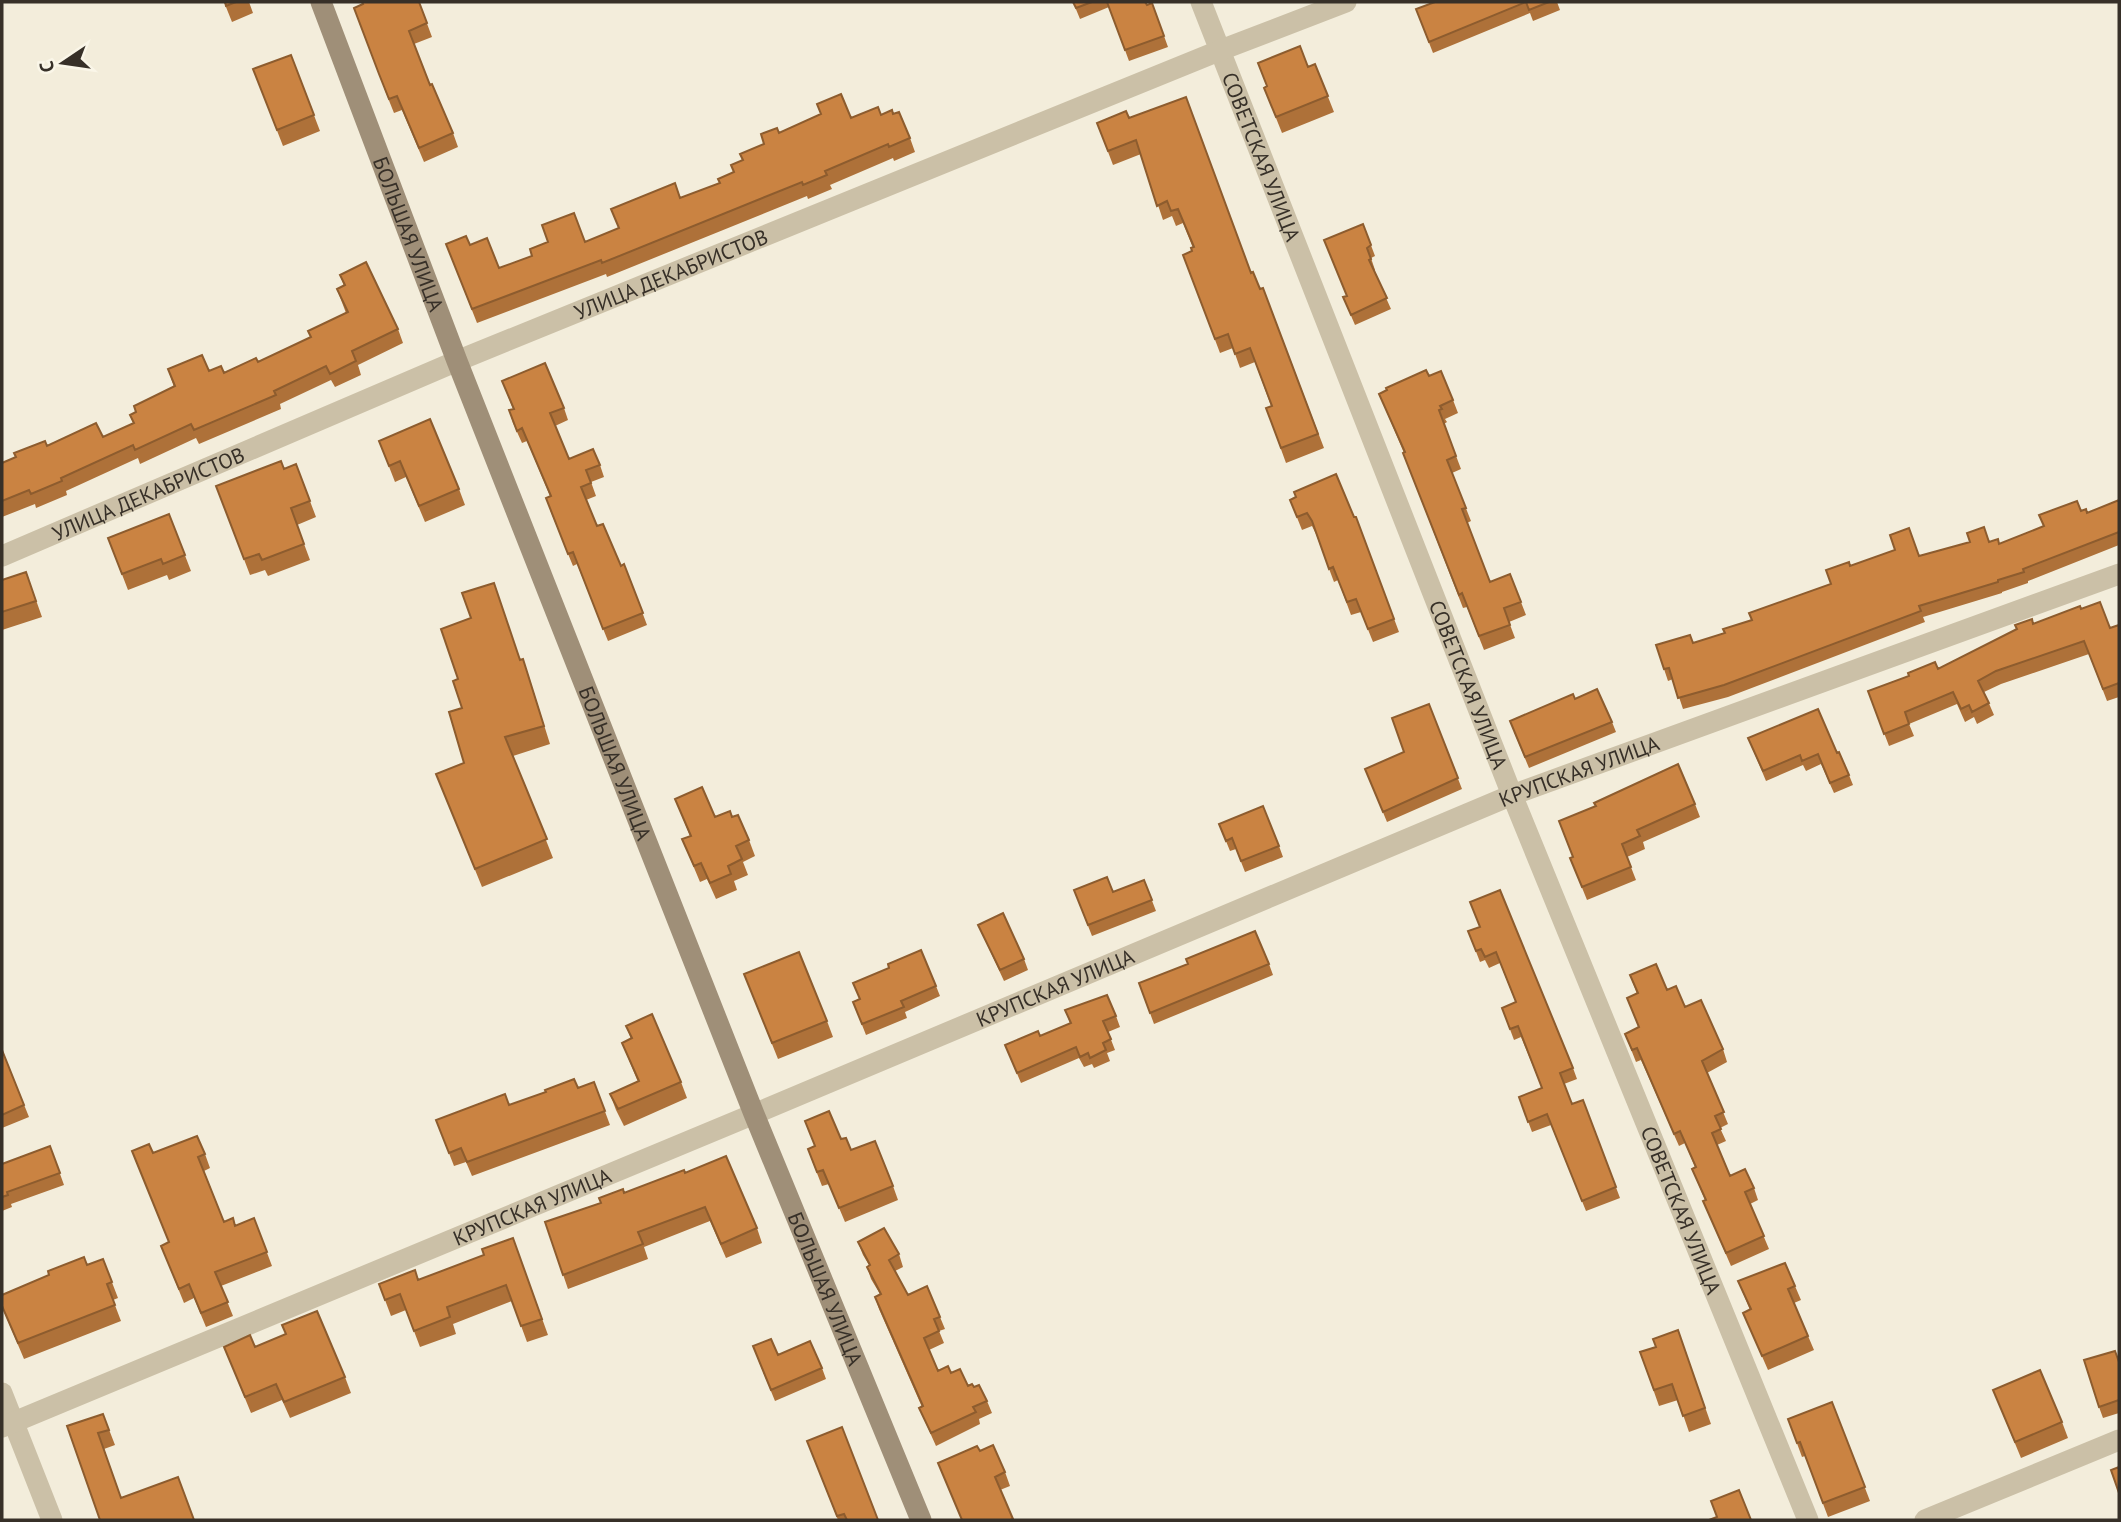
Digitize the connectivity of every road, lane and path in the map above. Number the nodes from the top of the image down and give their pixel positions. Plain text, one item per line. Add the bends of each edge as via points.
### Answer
1 (321, 2) edge
2 (1201, 2) edge
3 (1346, 2) edge
4 (1221, 50) junction
5 (457, 361) junction
6 (2, 556) edge
7 (2119, 574) edge
8 (1512, 795) junction
9 (754, 1114) junction
10 (2, 1393) edge
11 (8, 1424) edge
12 (2119, 1440) edge
13 (52, 1520) edge
14 (921, 1520) edge
15 (1808, 1520) edge
16 (1925, 1520) edge

1 - 5 street, БОЛЬШАЯ УЛИЦА
2 - 4 street, СОВЕТСКАЯ УЛИЦА
3 - 4 street, УЛИЦА ДЕКАБРИСТОВ
4 - 5 street, УЛИЦА ДЕКАБРИСТОВ
4 - 8 street, СОВЕТСКАЯ УЛИЦА
5 - 6 street, УЛИЦА ДЕКАБРИСТОВ
5 - 9 street, БОЛЬШАЯ УЛИЦА
7 - 8 street, КРУПСКАЯ УЛИЦА
8 - 9 street, КРУПСКАЯ УЛИЦА
8 - 15 street, СОВЕТСКАЯ УЛИЦА
9 - 11 street, КРУПСКАЯ УЛИЦА
9 - 14 street, БОЛЬШАЯ УЛИЦА
10 - 11 street
11 - 13 street
12 - 16 street

